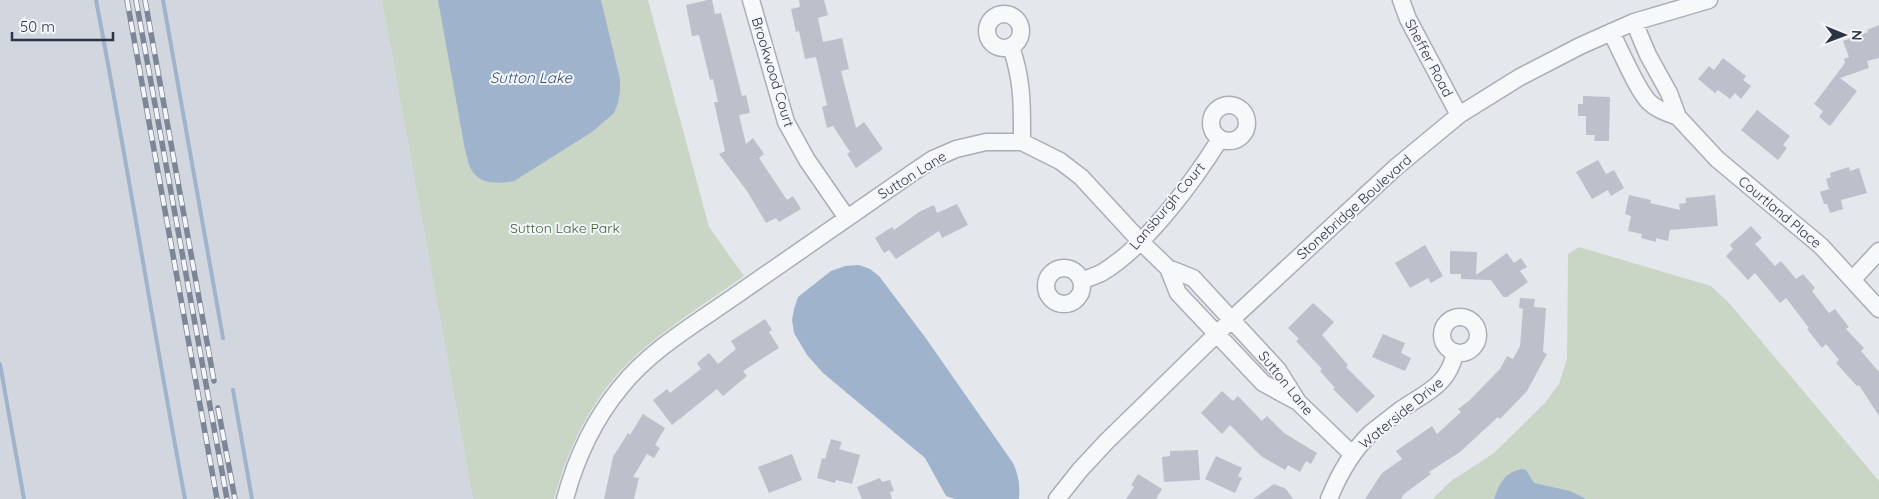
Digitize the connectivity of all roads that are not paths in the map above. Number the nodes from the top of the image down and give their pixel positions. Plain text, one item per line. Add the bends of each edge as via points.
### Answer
1 (751, 0) edge
2 (1401, 0) edge
3 (1709, 0) edge
4 (1634, 22) junction
5 (1611, 32) junction
6 (1011, 46) dead end
7 (1459, 115) junction
8 (1678, 116) junction
9 (1220, 139) dead end
10 (1022, 142) junction
11 (847, 218) junction
12 (1140, 241) junction
13 (1879, 251) edge
14 (1168, 268) junction
15 (1853, 279) junction
16 (1082, 281) dead end
17 (1879, 309) edge
18 (1232, 319) junction
19 (1216, 334) junction
20 (1455, 352) dead end
21 (1298, 402) junction
22 (1352, 454) junction
23 (564, 499) edge
24 (1057, 499) edge
25 (1329, 499) edge

1 - 11 street, Brookwood Court via 790,129
2 - 7 street, Sheffer Road
3 - 4 street, Stonebridge Boulevard
4 - 5 street, Stonebridge Boulevard
4 - 8 street, Courtland Place
5 - 7 street, Stonebridge Boulevard via 1549,61
5 - 8 street, Courtland Place via 1649,102
6 - 10 street via 1023,98
7 - 18 street, Stonebridge Boulevard via 1395,168
8 - 15 street, Courtland Place via 1717,159 1821,246
9 - 12 street, Lansburgh Court via 1196,175
10 - 11 street, Sutton Lane via 972,144 943,154
10 - 12 street, Sutton Lane via 1060,161 1081,177
11 - 23 street, Sutton Lane via 683,332 640,367 602,412 574,467
12 - 14 street, Sutton Lane
12 - 16 street, Lansburgh Court via 1108,268
13 - 15 street
14 - 18 street, Sutton Lane via 1193,278
14 - 19 street via 1178,293
15 - 17 street, Courtland Place
18 - 19 street, Stonebridge Boulevard
18 - 21 street, Sutton Lane via 1278,370
19 - 21 street via 1263,383
19 - 24 street, Stonebridge Boulevard via 1107,441
20 - 22 street, Waterside Drive via 1441,383 1392,416
21 - 22 street, Sutton Lane
22 - 25 street, Waterside Drive

